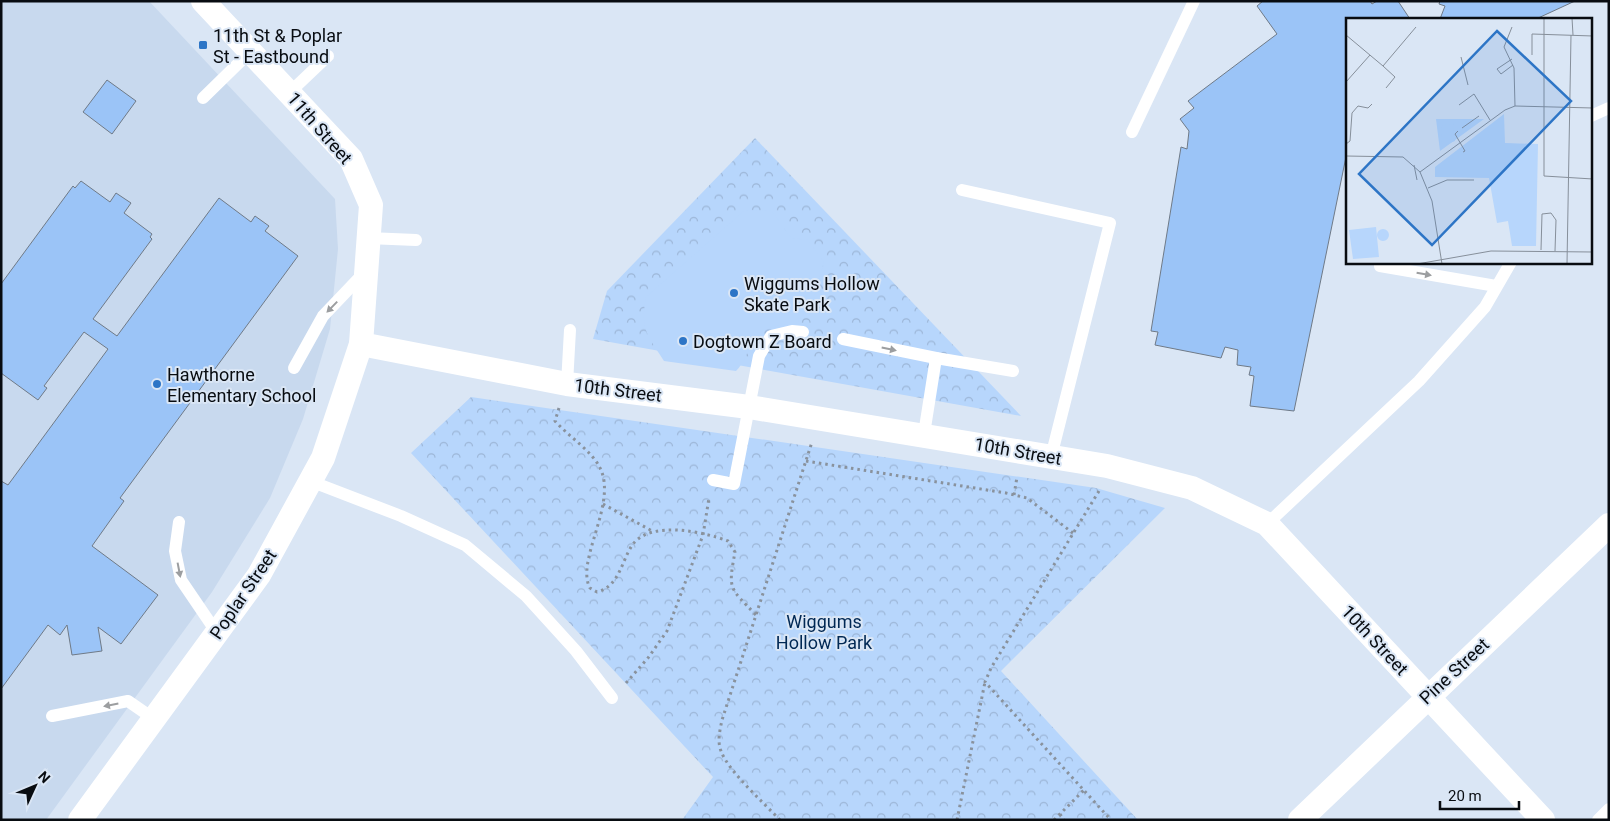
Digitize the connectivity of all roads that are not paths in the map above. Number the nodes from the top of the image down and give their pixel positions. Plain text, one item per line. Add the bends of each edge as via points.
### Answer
1 (203, 1) edge
2 (1194, 1) edge
3 (250, 52) junction
4 (328, 56) dead end
5 (289, 93) junction
6 (203, 98) dead end
7 (1609, 108) edge
8 (1592, 116) edge
9 (1132, 132) dead end
10 (962, 190) dead end
11 (368, 238) junction
12 (416, 240) dead end
13 (1380, 264) edge
14 (1510, 264) edge
15 (366, 272) junction
16 (1496, 286) junction
17 (570, 330) dead end
18 (803, 332) dead end
19 (843, 340) dead end
20 (361, 344) junction
21 (936, 358) junction
22 (294, 368) dead end
23 (1012, 371) dead end
24 (567, 384) junction
25 (749, 407) junction
26 (924, 434) junction
27 (1051, 456) junction
28 (712, 480) road end
29 (310, 481) junction
30 (179, 522) dead end
31 (1268, 524) junction
32 (1609, 524) edge
33 (217, 633) junction
34 (1427, 696) junction
35 (612, 698) road end
36 (52, 716) dead end
37 (154, 719) junction
38 (1609, 809) edge
39 (80, 820) edge
40 (1300, 820) edge
41 (1543, 820) edge
42 (1598, 820) edge

1 - 3 street, 11th Street
2 - 9 lane
3 - 5 street, 11th Street
3 - 6 lane
4 - 5 lane
5 - 11 street, 11th Street via 351,159 371,205
7 - 8 lane
10 - 27 lane via 1110,223
11 - 12 lane
11 - 15 street, 11th Street
13 -> 16 lane
14 - 16 lane
15 - 20 street, 11th Street
15 -> 22 lane via 323,316
16 - 31 lane via 1485,307 1419,381
17 - 24 lane
18 - 25 lane via 771,336 760,356
19 -> 21 lane
20 - 24 street, 10th Street
20 - 29 street, Poplar Street via 323,458
21 - 23 lane
21 - 26 lane
24 - 25 street, 10th Street
25 - 26 street, 10th Street
25 - 28 lane via 734,484
26 - 27 street, 10th Street
27 - 31 street, 10th Street via 1192,488
29 - 33 street, Poplar Street via 259,575
29 - 35 lane via 401,516 464,545 526,596 576,650
30 -> 33 lane via 175,551 181,580
31 - 34 street, 10th Street
32 - 34 street, Pine Street
33 - 37 street, Poplar Street
34 - 40 street, Pine Street
34 - 41 street, 10th Street
37 -> 36 lane via 128,701
37 - 39 street, Poplar Street
38 - 42 lane

